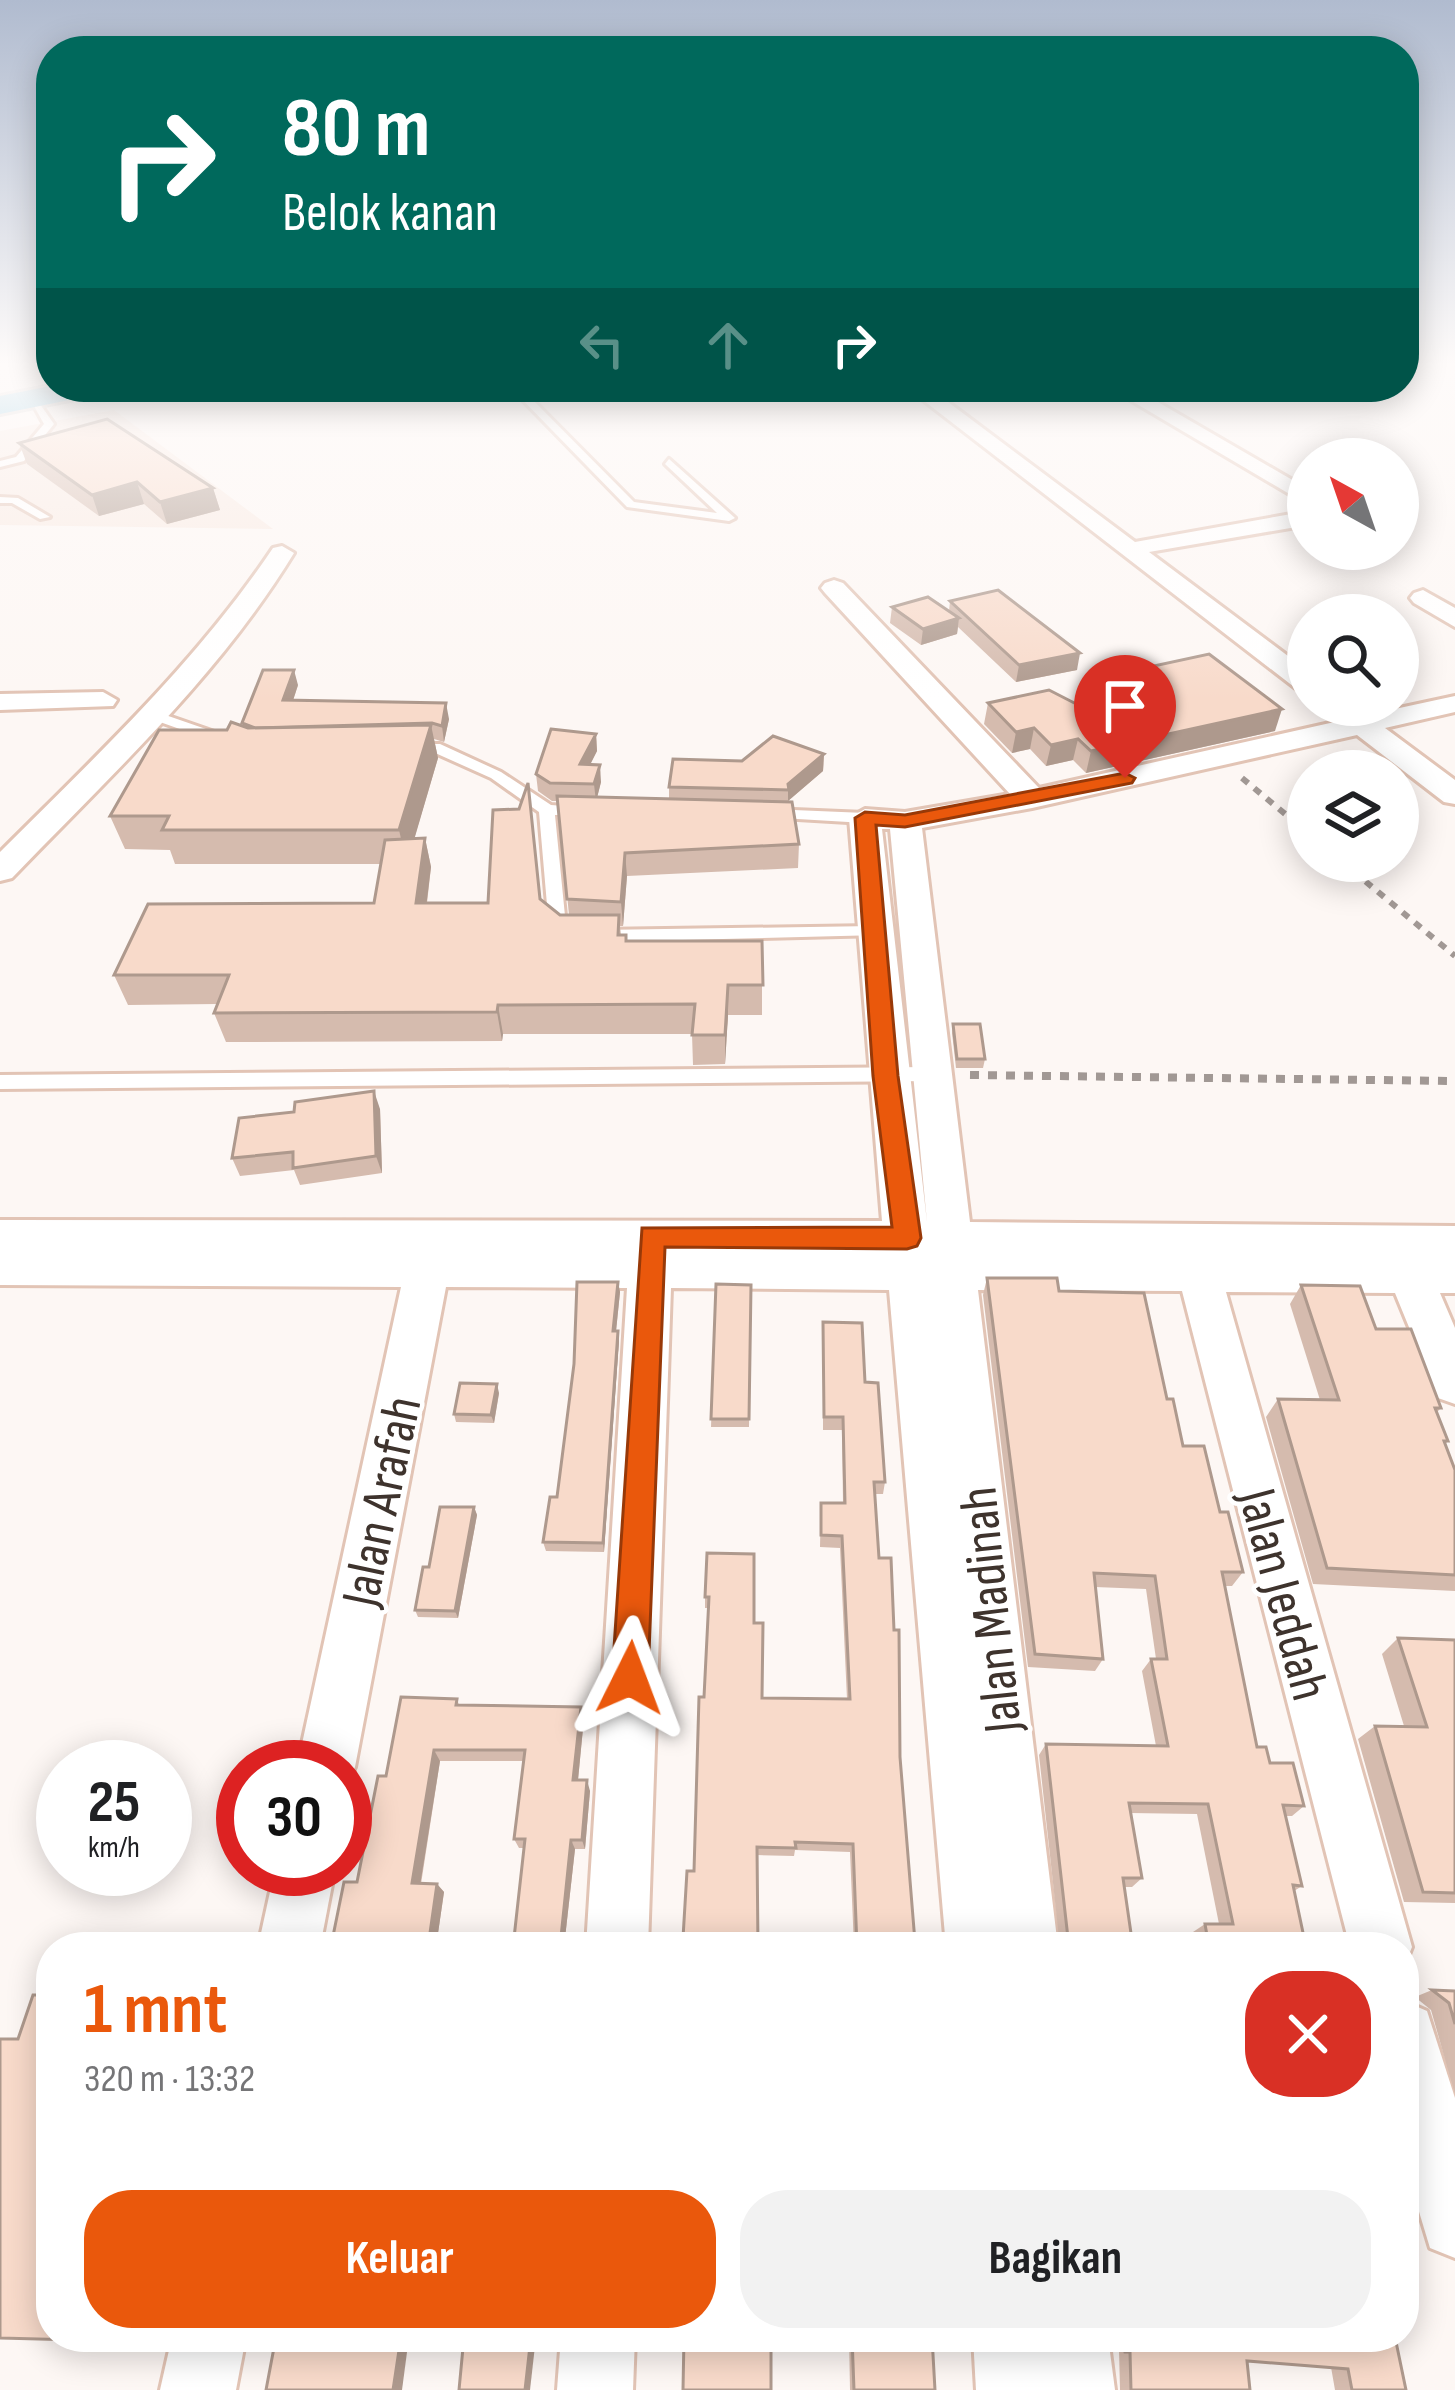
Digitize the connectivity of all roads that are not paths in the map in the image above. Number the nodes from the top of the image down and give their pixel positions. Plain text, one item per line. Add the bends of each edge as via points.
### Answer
1 (603, 478) edge
2 (686, 478) edge
3 (1035, 478) edge
4 (1054, 478) edge
5 (0, 500) edge
6 (44, 518) dead end
7 (1287, 522) edge
8 (1144, 546) junction
9 (282, 553) dead end
10 (834, 588) dead end
11 (1424, 598) dead end
12 (1455, 619) edge
13 (1287, 651) edge
14 (1287, 668) edge
15 (103, 700) dead end
16 (0, 702) edge
17 (1455, 704) edge
18 (1419, 708) edge
19 (152, 714) junction
20 (1321, 726) edge
21 (1374, 726) edge
22 (1379, 726) edge
23 (237, 744) edge
24 (390, 748) edge
25 (1455, 774) edge
26 (1455, 795) edge
27 (1032, 799) junction
28 (547, 810) junction
29 (612, 811) edge
30 (747, 814) edge
31 (865, 818) junction
32 (905, 821) junction
33 (0, 871) edge
34 (874, 931) junction
35 (922, 983) junction
36 (878, 988) junction
37 (932, 1074) junction
38 (886, 1076) junction
39 (0, 1082) edge
40 (0, 1237) edge
41 (1455, 1244) edge
42 (431, 1252) junction
43 (651, 1252) junction
44 (929, 1256) junction
45 (1195, 1256) junction
46 (1421, 1264) edge
47 (0, 1268) edge
48 (1455, 1384) edge
49 (332, 1740) edge
50 (299, 1896) edge
51 (292, 1932) edge
52 (617, 1932) edge
53 (976, 1932) edge
54 (1026, 1932) edge
55 (1377, 1932) edge
56 (1419, 2090) edge
57 (1455, 2223) edge
58 (206, 2352) edge
59 (597, 2352) edge
60 (1011, 2352) edge
61 (1073, 2352) edge
62 (198, 2390) edge
63 (595, 2390) edge
64 (1014, 2390) edge
65 (1077, 2390) edge

1 - 2 lane via 631,506 729,518
3 - 14 street
4 - 8 street
5 - 6 lane
7 - 8 street
8 - 13 street
9 - 19 street via 226,634
10 - 27 street
11 - 12 street
15 - 16 street
17 - 18 street
19 - 23 lane
19 - 33 street
20 - 27 street
21 - 26 street
22 - 25 street
24 - 28 lane via 435,747
27 - 32 street
28 - 29 lane
28 - 34 lane via 558,928 572,937
30 - 31 lane
31 - 32 street
31 - 34 street
32 - 35 street
34 - 36 street
35 - 36 street
35 - 37 street
36 - 38 street
37 - 38 lane
37 - 44 street
38 - 39 lane
38 - 44 street
40 - 42 street
41 - 46 street
42 - 43 street
42 - 47 street
42 - 49 street, Jalan Arafah
43 - 44 street
43 - 52 street
44 - 45 street
44 - 53 street, Jalan Madinah
44 - 54 street, Jalan Madinah
45 - 46 street
45 - 55 street, Jalan Jeddah
46 - 48 street
50 - 51 street
56 - 57 street
58 - 62 street
59 - 63 street
60 - 64 street
61 - 65 street

